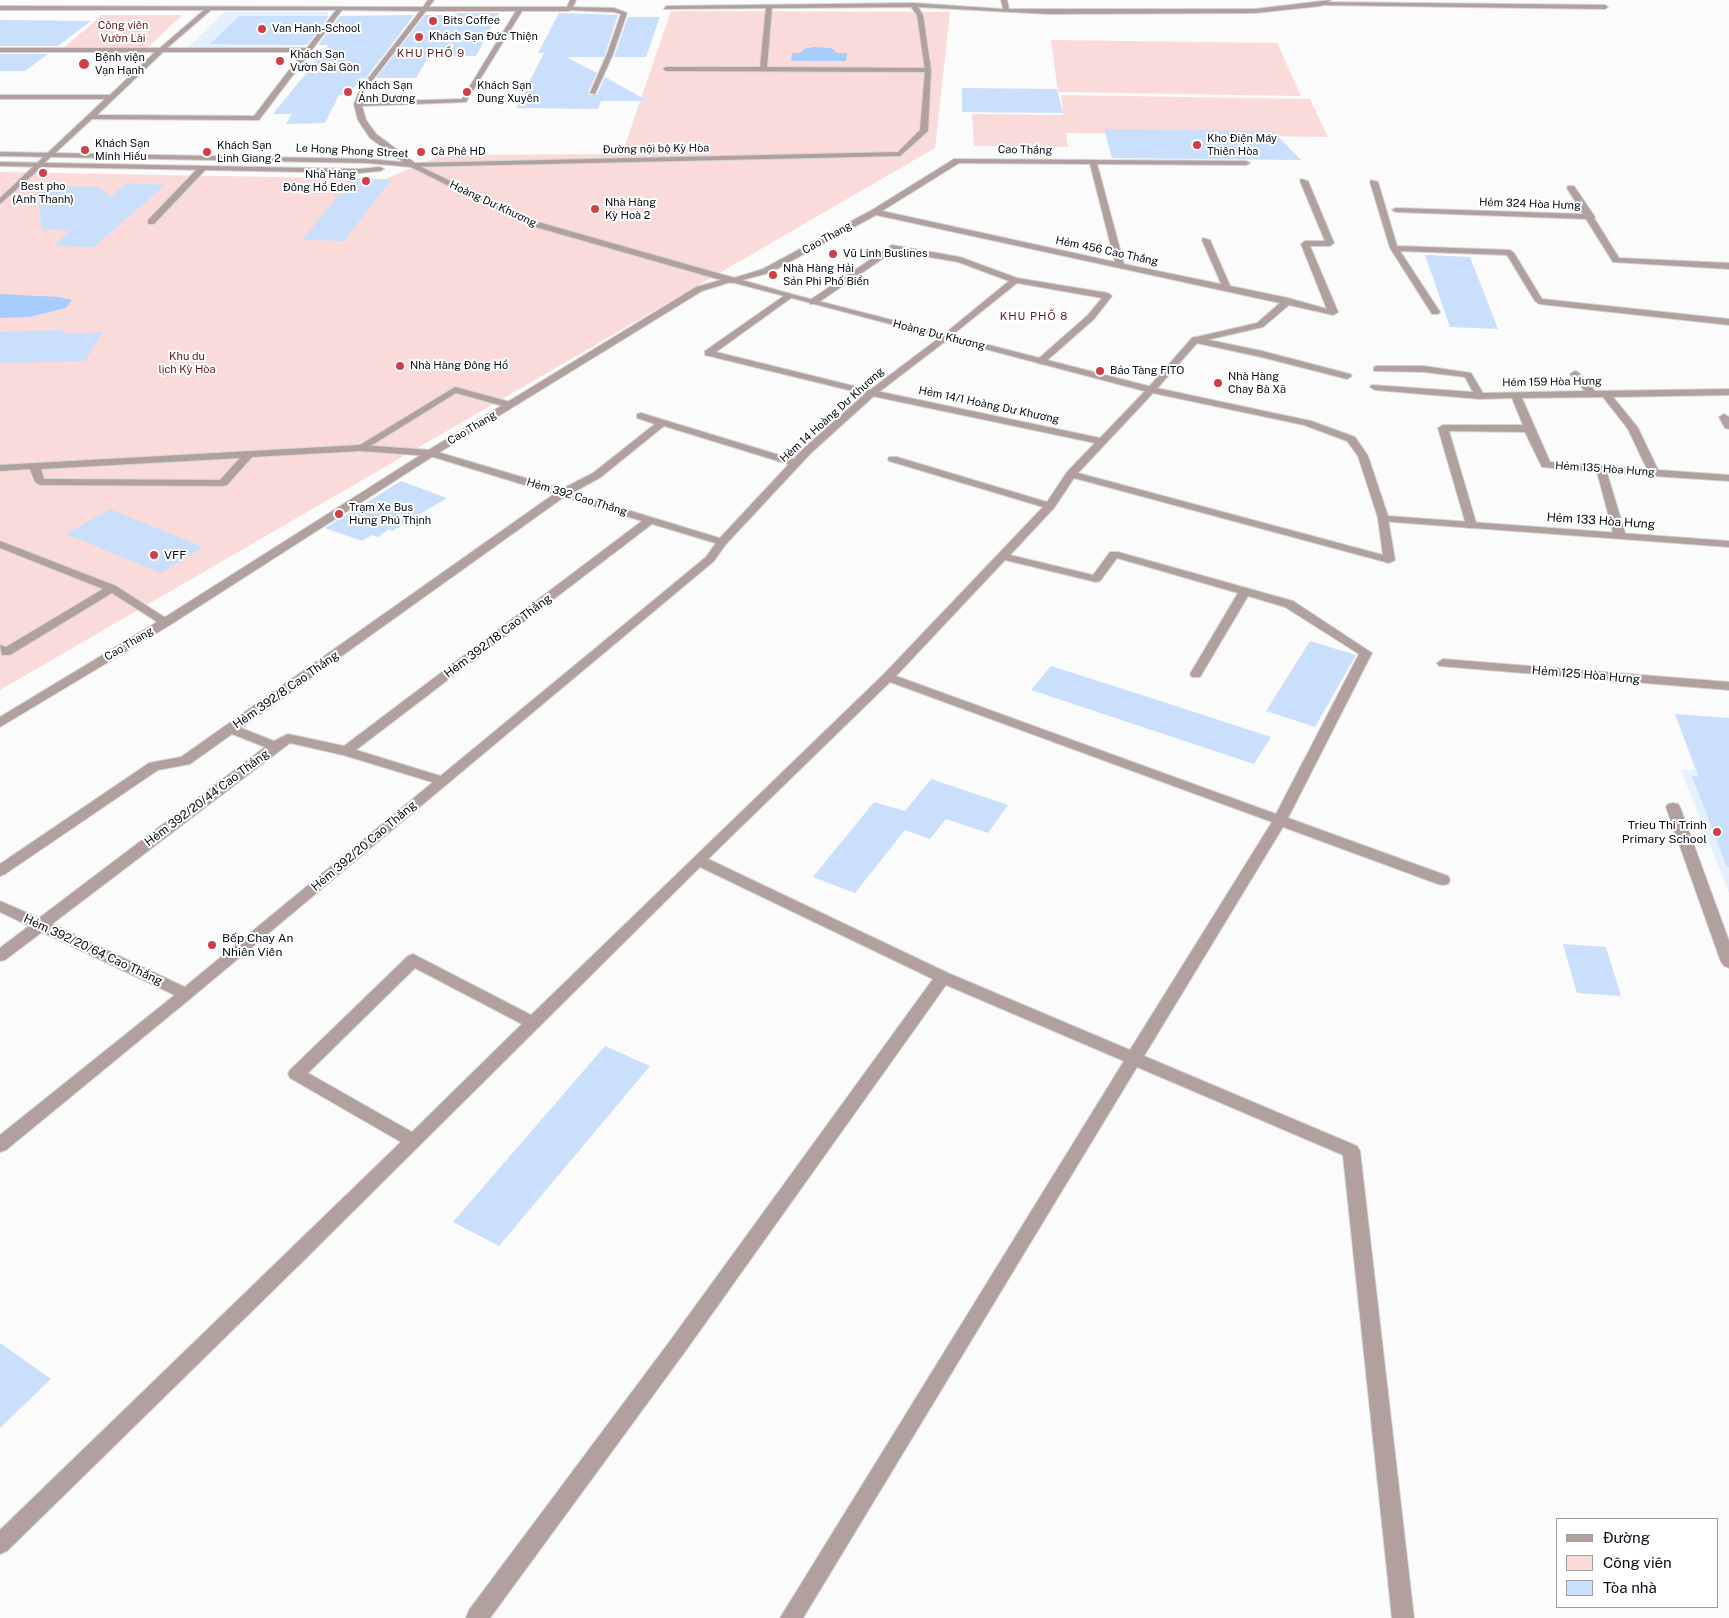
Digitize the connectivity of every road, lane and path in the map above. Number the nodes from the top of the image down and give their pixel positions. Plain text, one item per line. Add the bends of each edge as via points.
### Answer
1 (217, 0) edge
2 (432, 0) edge
3 (573, 0) edge
4 (1004, 0) edge
5 (1328, 0) edge
6 (827, 3) edge
7 (913, 3) edge
8 (1321, 4) junction
9 (769, 7) junction
10 (1605, 7) dead end
11 (0, 8) edge
12 (520, 8) junction
13 (666, 8) dead end
14 (209, 9) junction
15 (340, 9) junction
16 (424, 9) junction
17 (569, 9) junction
18 (1006, 11) junction
19 (0, 50) edge
20 (310, 50) junction
21 (160, 51) junction
22 (666, 69) dead end
23 (763, 69) junction
24 (928, 70) junction
25 (593, 93) dead end
26 (0, 97) edge
27 (111, 97) junction
28 (358, 104) junction
29 (92, 117) junction
30 (0, 154) edge
31 (54, 154) junction
32 (1093, 162) junction
33 (1246, 163) dead end
34 (0, 164) edge
35 (41, 164) junction
36 (413, 165) junction
37 (203, 168) junction
38 (1304, 180) dead end
39 (1374, 182) dead end
40 (1571, 188) dead end
41 (0, 202) edge
42 (1396, 210) dead end
43 (875, 212) junction
44 (1591, 217) junction
45 (150, 222) dead end
46 (1206, 240) dead end
47 (1394, 248) junction
48 (1120, 265) junction
49 (1729, 266) edge
50 (731, 280) junction
51 (1015, 280) junction
52 (1227, 288) junction
53 (788, 296) junction
54 (1288, 301) junction
55 (813, 302) junction
56 (1436, 312) dead end
57 (1729, 322) edge
58 (946, 337) junction
59 (1195, 340) junction
60 (1041, 361) junction
61 (1377, 369) dead end
62 (1575, 374) dead end
63 (1347, 376) dead end
64 (1375, 387) dead end
65 (1151, 390) junction
66 (1729, 392) edge
67 (872, 393) junction
68 (1604, 393) junction
69 (1592, 394) junction
70 (1516, 395) junction
71 (1480, 396) junction
72 (510, 405) junction
73 (641, 416) dead end
74 (662, 423) junction
75 (1529, 430) junction
76 (1102, 441) junction
77 (360, 448) junction
78 (431, 453) junction
79 (248, 455) junction
80 (893, 459) dead end
81 (795, 463) junction
82 (34, 465) junction
83 (0, 468) edge
84 (1601, 469) junction
85 (1654, 473) junction
86 (1071, 474) junction
87 (1729, 478) edge
88 (563, 493) junction
89 (1050, 506) junction
90 (1383, 519) junction
91 (650, 520) junction
92 (1471, 526) junction
93 (1620, 536) junction
94 (722, 542) junction
95 (0, 544) edge
96 (1729, 544) edge
97 (1001, 556) junction
98 (1389, 560) joint
99 (112, 588) junction
100 (1245, 592) junction
101 (166, 622) junction
102 (0, 649) edge
103 (1443, 663) dead end
104 (1196, 674) dead end
105 (888, 677) junction
106 (1729, 686) edge
107 (0, 723) edge
108 (232, 729) junction
109 (275, 746) junction
110 (346, 751) junction
111 (442, 781) junction
112 (1673, 807) dead end
113 (1280, 820) junction
114 (698, 860) junction
115 (0, 871) edge
116 (1443, 880) dead end
117 (0, 906) edge
118 (40, 926) junction
119 (0, 956) edge
120 (1729, 962) edge
121 (943, 977) junction
122 (186, 994) junction
123 (532, 1023) junction
124 (1135, 1059) junction
125 (413, 1141) junction
126 (0, 1145) edge
127 (0, 1544) edge
128 (477, 1618) edge
129 (791, 1618) edge
130 (1403, 1618) edge

1 - 14 street
2 - 16 street
3 - 17 street
4 - 18 street
5 - 8 street
6 - 7 street
6 - 9 street
7 - 18 street
7 - 24 street via 920,15
8 - 10 street
8 - 18 street via 1255,11
9 - 13 street
9 - 23 street
11 - 14 street
12 - 16 street
12 - 17 street
12 - 28 street via 464,101
14 - 15 street
14 - 21 street
15 - 16 street
15 - 20 street
16 - 28 street via 362,90
17 - 25 street via 624,13
19 - 21 street
20 - 21 street
20 - 29 street via 256,118
21 - 27 street
22 - 23 street
23 - 24 street
24 - 36 street, Đường nội bộ Kỳ Hòa via 924,131 900,154
26 - 27 street
27 - 29 street
28 - 36 street via 362,120 373,136
29 - 31 street
30 - 31 street, Le Hong Phong Street
31 - 35 street
31 - 36 street, Le Hong Phong Street via 368,161
32 - 33 street, Cao Thang
32 - 43 street, Cao Thang via 957,161
32 - 48 street
34 - 35 street, Le Hong Phong Street
35 - 37 street, Le Hong Phong Street
35 - 41 street
36 - 37 street, Le Hong Phong Street via 359,171
36 - 50 street, Hoàng Dư Khương via 528,222
37 - 45 street
38 - 54 street, Hẻm 456 Cao Thắng via 1330,242 1305,244 1333,312
39 - 47 street
40 - 44 street
42 - 44 street, Hẻm 324 Hòa Hưng
43 - 48 street, Hẻm 456 Cao Thắng
43 - 50 street, Cao Thang via 766,271
44 - 49 street, Hẻm 324 Hòa Hưng via 1616,260
46 - 52 street
47 - 56 street
47 - 57 street via 1510,253 1539,302
48 - 52 street, Hẻm 456 Cao Thắng
50 - 53 street, Hoàng Dư Khương
50 - 72 street, Cao Thang via 699,288
51 - 55 street via 960,260 892,248
51 - 58 street, Hẻm 14 Hoàng Dư Khương
51 - 60 street via 1108,296 1091,317
52 - 54 street, Hẻm 456 Cao Thắng
53 - 55 street, Hoàng Dư Khương
53 - 67 street, Hẻm 14/1 Hoàng Dư Khương via 708,353
54 - 59 street via 1260,324
55 - 58 street, Hoàng Dư Khương
58 - 60 street, Hoàng Dư Khương
58 - 67 street, Hẻm 14 Hoàng Dư Khương
59 - 63 street
59 - 65 street
60 - 65 street, Hoàng Dư Khương
61 - 71 street via 1424,368 1468,375
62 - 69 street
64 - 71 street, Hẻm 159 Hòa Hưng
65 - 76 street
65 - 90 street, Hoàng Dư Khương via 1307,423 1351,439 1363,456
66 - 68 street, Hẻm 159 Hòa Hưng
67 - 76 street, Hẻm 14/1 Hoàng Dư Khương
67 - 81 street, Hẻm 14 Hoàng Dư Khương
68 - 69 street, Hẻm 159 Hòa Hưng
68 - 85 street via 1633,428
69 - 70 street, Hẻm 159 Hòa Hưng
70 - 71 street, Hẻm 159 Hòa Hưng
70 - 75 street
72 - 77 street via 455,390
72 - 78 street, Cao Thang
73 - 74 lane
74 - 81 street
74 - 88 street, Hẻm 392/8 Cao Thắng via 597,475
75 - 84 street, Hẻm 135 Hòa Hưng via 1546,465
75 - 92 street via 1443,428
76 - 86 street
77 - 78 street, Hẻm 392 Cao Thắng
77 - 79 street, Hẻm 392 Cao Thắng
78 - 88 street, Hẻm 392 Cao Thắng
78 - 101 street, Cao Thang
79 - 82 street, Hẻm 392 Cao Thắng
79 - 82 lane via 223,483 40,482
80 - 89 street
81 - 94 street, Hẻm 14 Hoàng Dư Khương
82 - 83 street, Hẻm 392 Cao Thắng
84 - 85 street, Hẻm 135 Hòa Hưng
84 - 93 street
85 - 87 street, Hẻm 135 Hòa Hưng
86 - 89 street
86 - 98 street
88 - 91 street, Hẻm 392 Cao Thắng
88 - 108 street, Hẻm 392/8 Cao Thắng
89 - 97 street
90 - 92 street, Hẻm 133 Hòa Hưng
90 - 98 lane, Hoàng Dư Khương
91 - 94 street, Hẻm 392 Cao Thắng
91 - 110 street, Hẻm 392/18 Cao Thắng
92 - 93 street, Hẻm 133 Hòa Hưng
93 - 96 street, Hẻm 133 Hòa Hưng
94 - 111 street, Hẻm 392/20 Cao Thắng via 710,559
95 - 99 street
97 - 100 street via 1096,579 1114,554
97 - 105 street
99 - 101 street
99 - 102 street via 6,652
100 - 104 street
100 - 113 street via 1289,604 1366,653
101 - 107 street, Cao Thang
103 - 106 street, Hẻm 125 Hòa Hưng
105 - 113 street
105 - 114 street
108 - 109 street
108 - 115 street, Hẻm 392/8 Cao Thắng via 185,761 154,766
109 - 110 street, Hẻm 392/20/44 Cao Thắng via 288,738
109 - 118 street, Hẻm 392/20/44 Cao Thắng
110 - 111 street, Hẻm 392/20/44 Cao Thắng
111 - 122 street, Hẻm 392/20 Cao Thắng
112 - 120 street
113 - 116 street
113 - 124 street
114 - 121 street
114 - 123 street
117 - 118 street, Hẻm 392/20/64 Cao Thắng
118 - 119 street, Hẻm 392/20/44 Cao Thắng
118 - 122 street, Hẻm 392/20/64 Cao Thắng
121 - 124 street
121 - 128 street
122 - 126 street, Hẻm 392/20 Cao Thắng
123 - 125 street
123 - 125 street via 413,960 296,1074
124 - 129 street
124 - 130 street via 1351,1151
125 - 127 street

